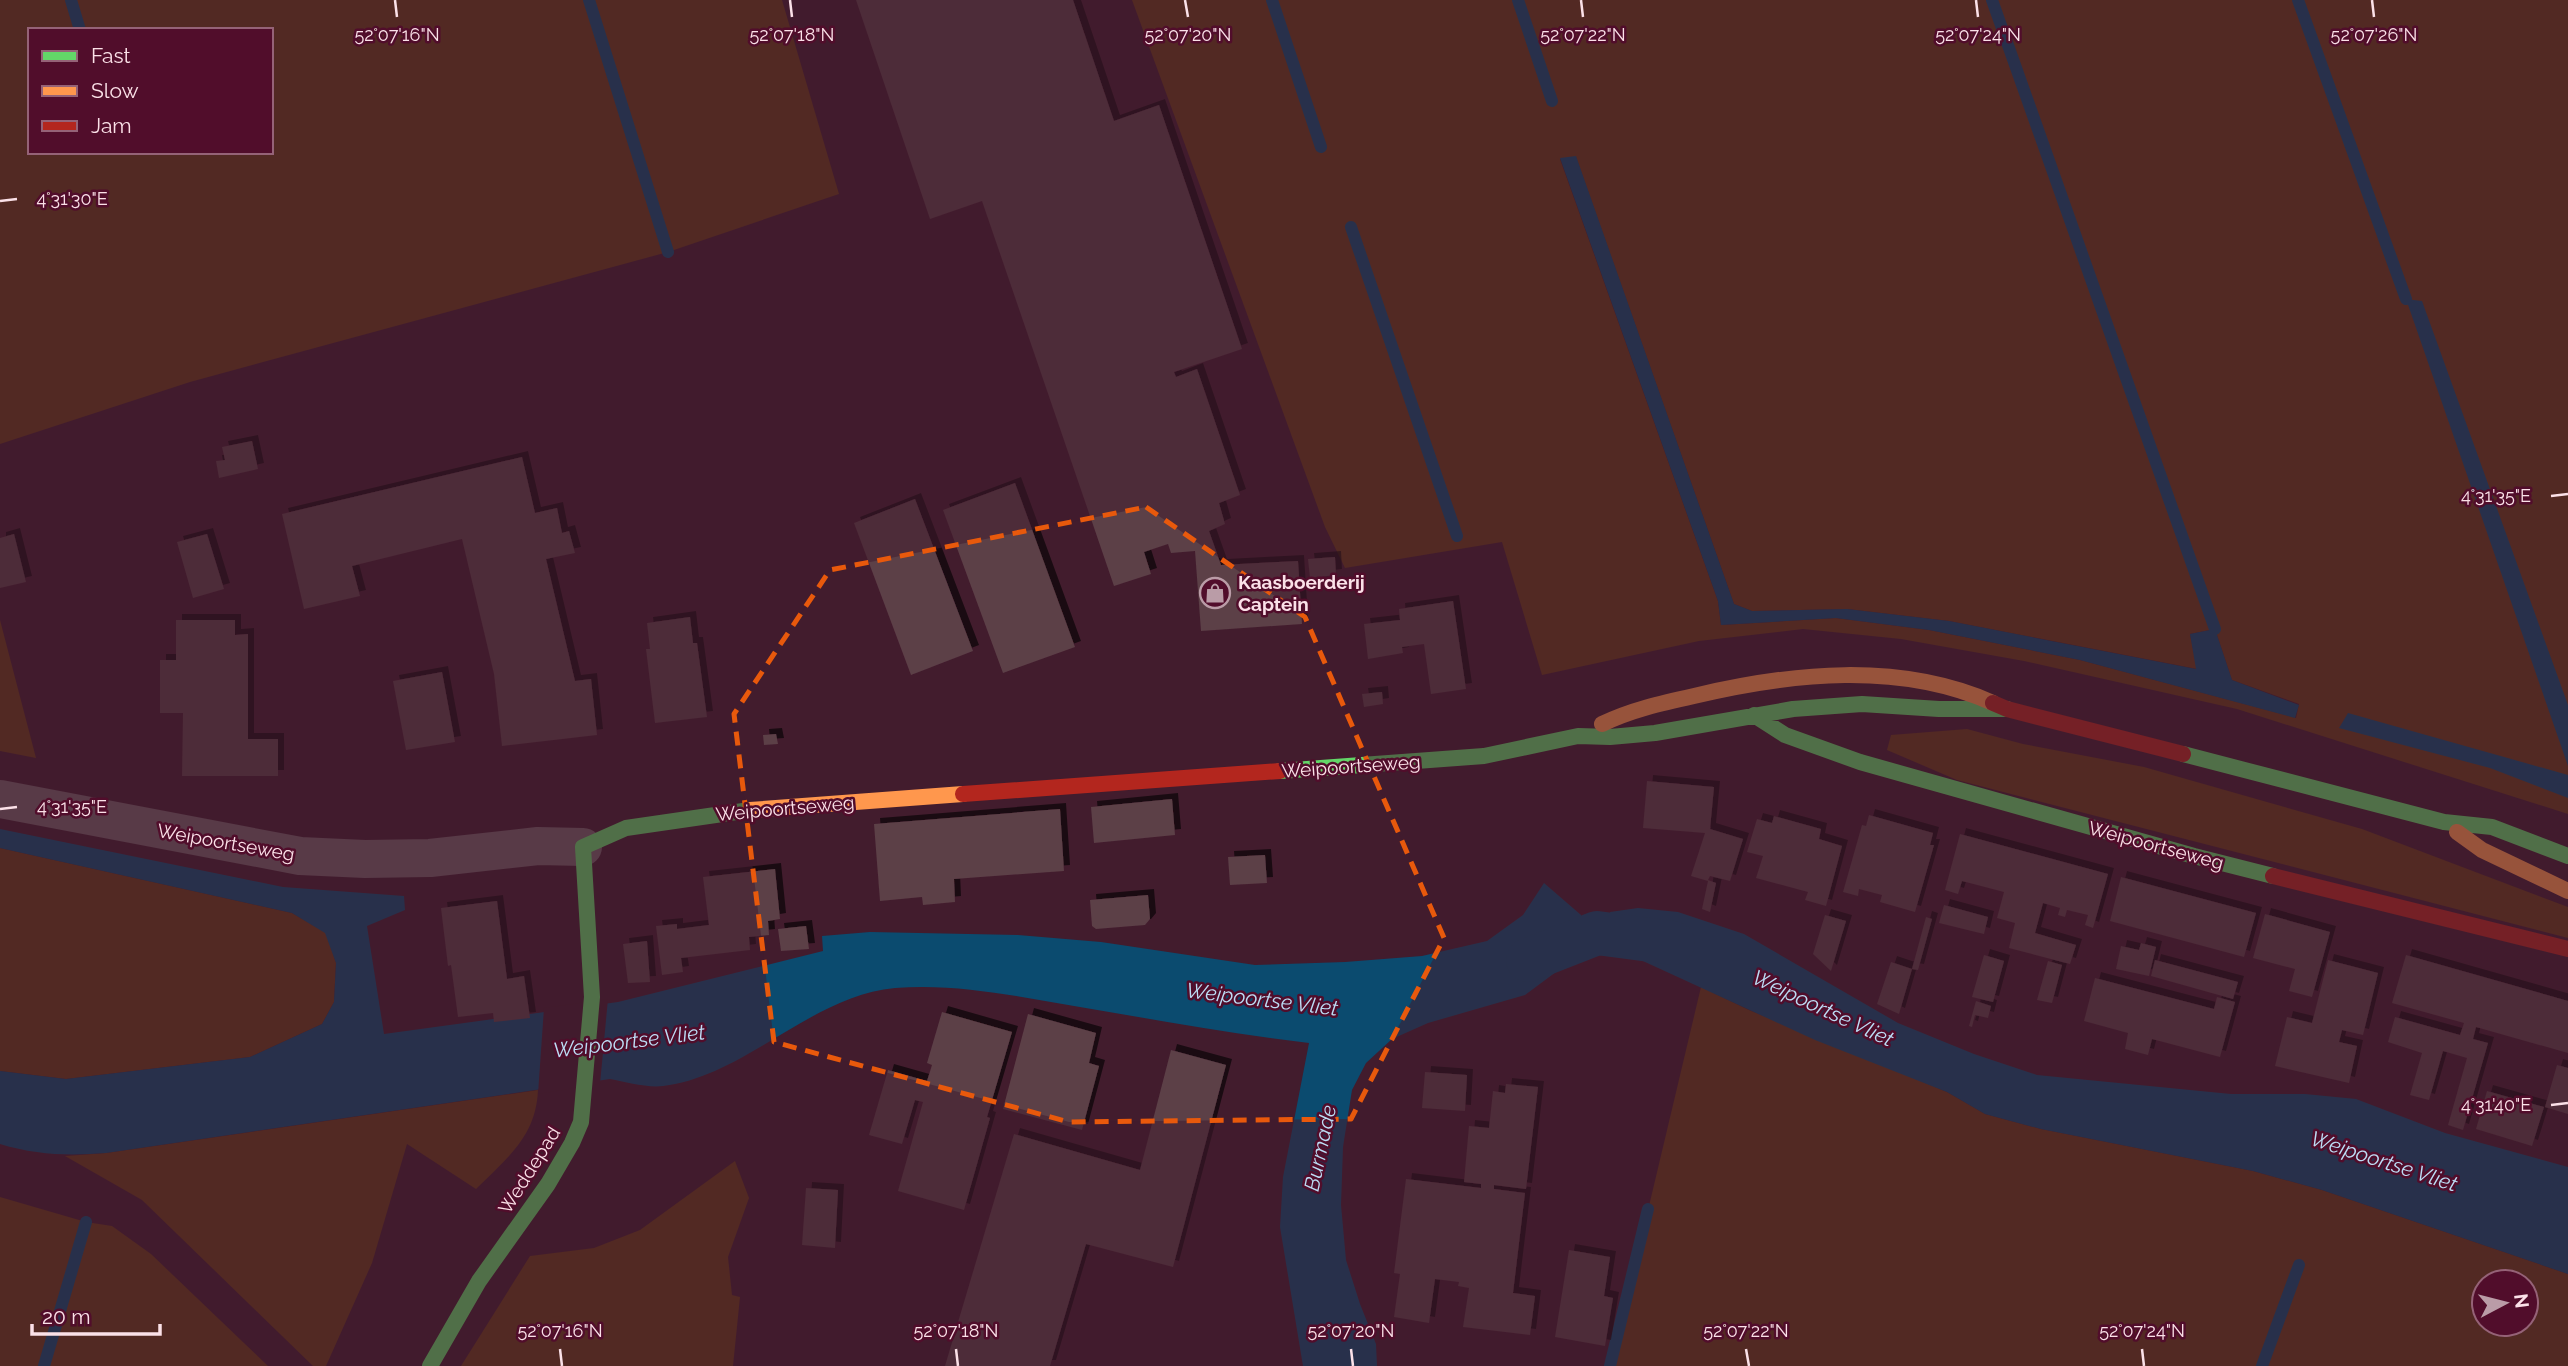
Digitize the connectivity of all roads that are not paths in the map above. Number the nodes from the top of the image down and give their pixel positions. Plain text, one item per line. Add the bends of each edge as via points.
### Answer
1 (2007, 709) junction
2 (1754, 715) junction
3 (1578, 736) junction
4 (0, 799) edge
5 (2444, 822) junction
6 (583, 846) junction
7 (2568, 856) edge
8 (2568, 891) edge
9 (2568, 950) edge
10 (430, 1366) edge

1 - 2 street, Weipoortseweg via 1862,704
1 - 3 street, Weipoortseweg via 1967,693 1921,683 1802,676 1752,682 1668,702 1616,716
1 - 5 street, Weipoortseweg
2 - 3 street, Weipoortseweg via 1655,733
2 - 9 street, Weipoortseweg via 1785,735 1860,762 2194,856
3 - 6 street, Weipoortseweg via 1484,756 733,811 626,828
4 - 6 street, Weipoortseweg via 300,856 430,858 538,846
5 - 7 street, Weipoortseweg via 2493,827
5 - 8 street, Weipoortseweg via 2482,850
6 - 10 street, Weddepad via 592,997 581,1122 575,1139 477,1284

